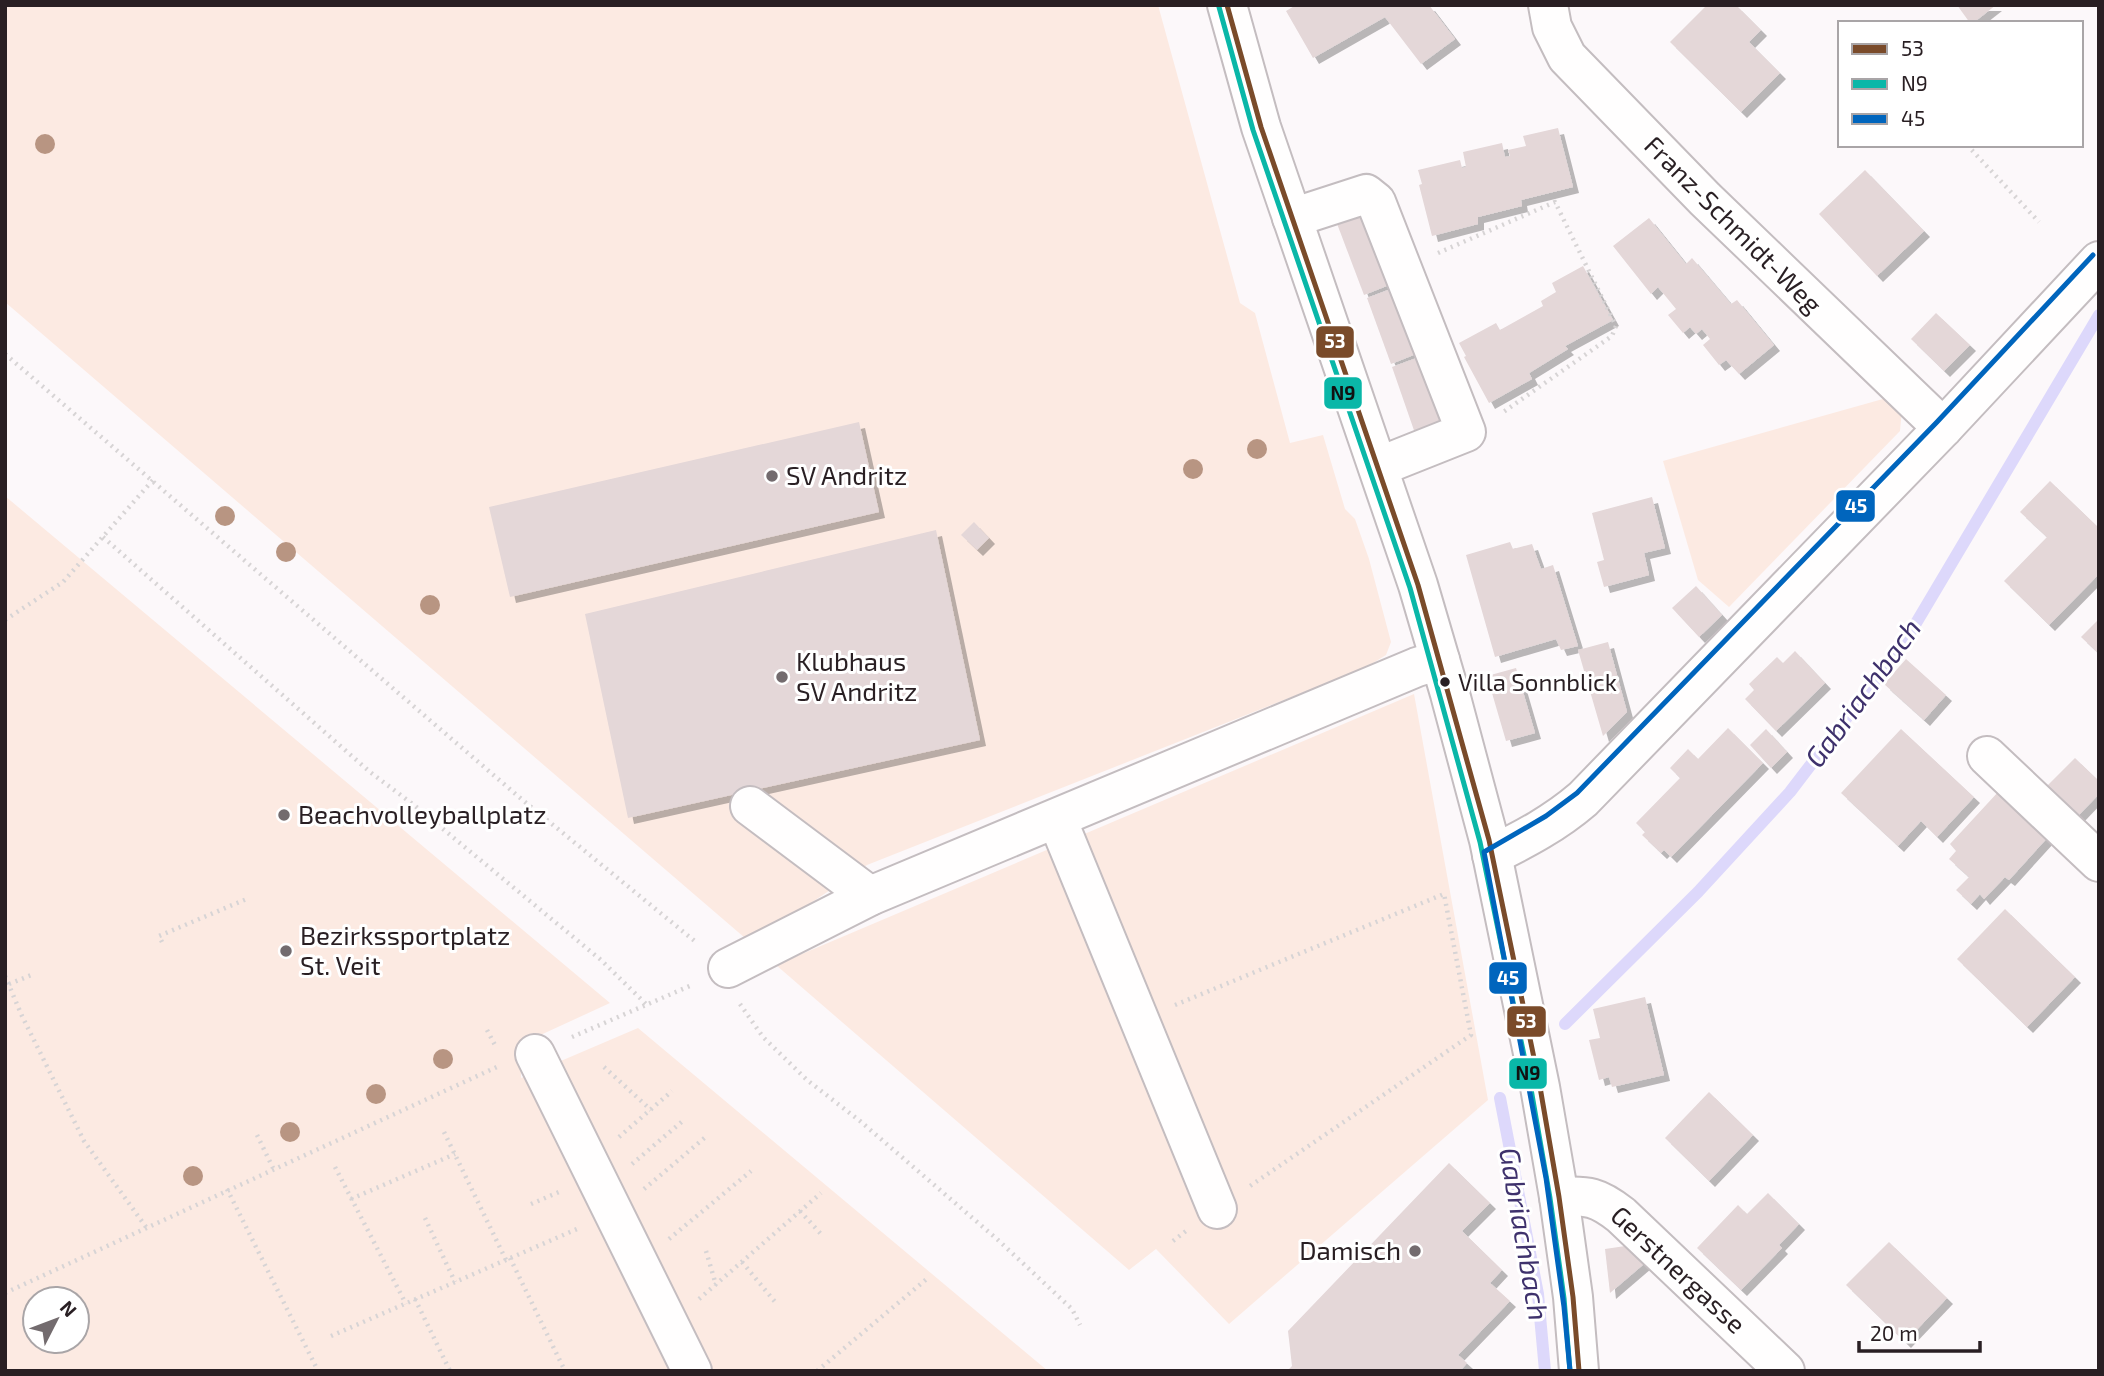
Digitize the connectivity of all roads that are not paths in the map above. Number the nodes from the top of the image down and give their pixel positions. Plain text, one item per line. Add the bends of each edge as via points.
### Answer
1 (1227, 5) edge
2 (1548, 5) edge
3 (1292, 218) junction
4 (2099, 261) edge
5 (1943, 428) junction
6 (1378, 467) junction
7 (1440, 660) junction
8 (1987, 756) dead end
9 (750, 806) dead end
10 (1057, 819) junction
11 (1492, 855) junction
12 (2099, 862) edge
13 (870, 896) junction
14 (728, 968) road end
15 (520, 1058) road end
16 (1559, 1197) junction
17 (1217, 1209) road end
18 (692, 1371) edge
19 (1579, 1371) edge
20 (1785, 1371) edge

1 - 3 street
2 - 5 street, Franz-Schmidt-Weg via 1552,27 1567,57 1705,199
3 - 6 street
3 - 6 street via 1366,194 1376,202 1466,432
4 - 5 street
5 - 11 street via 1583,799 1538,832
6 - 7 street
7 - 10 street
7 - 11 street
8 - 12 street
9 - 13 street
10 - 13 street
10 - 17 street
11 - 16 street
13 - 14 street
15 - 18 street via 601,1188
16 - 19 street
16 - 20 street, Gerstnergasse via 1585,1195 1621,1214

